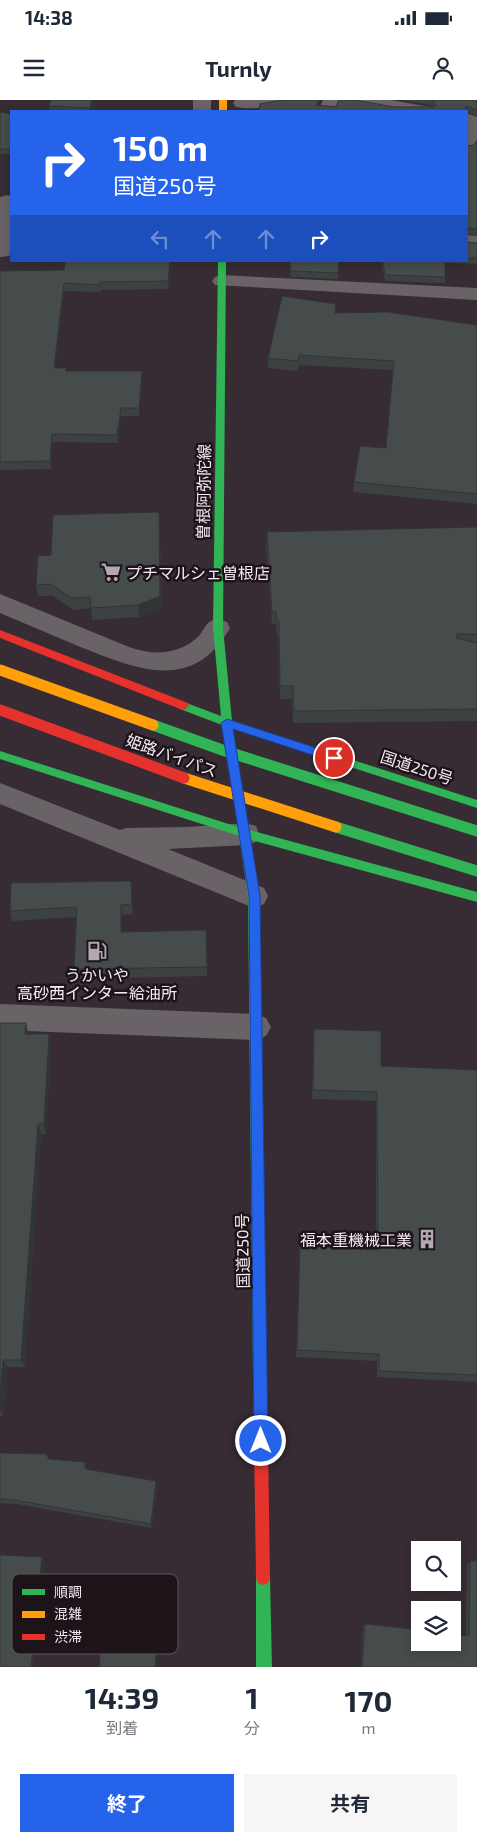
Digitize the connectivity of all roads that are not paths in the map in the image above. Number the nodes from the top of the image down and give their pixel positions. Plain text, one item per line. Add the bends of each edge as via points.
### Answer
1 (277, 100) edge
2 (360, 100) edge
3 (242, 105) edge
4 (419, 110) edge
5 (468, 119) edge
6 (468, 140) edge
7 (8, 201) dead end
8 (4, 252) edge
9 (222, 271) edge
10 (477, 294) edge
11 (3, 604) edge
12 (218, 628) junction
13 (0, 633) edge
14 (63, 644) junction
15 (130, 658) junction
16 (0, 670) edge
17 (114, 679) junction
18 (0, 710) edge
19 (227, 723) junction
20 (0, 754) edge
21 (0, 793) edge
22 (477, 804) edge
23 (477, 831) edge
24 (246, 834) junction
25 (112, 839) junction
26 (477, 871) edge
27 (254, 896) junction
28 (477, 897) edge
29 (0, 1017) edge
30 (256, 1027) junction
31 (264, 1667) edge

1 - 3 street
2 - 4 street
5 - 6 street via 475,124
7 - 8 street
9 - 10 street
9 - 12 main road, 曽根阿弥陀線
11 - 14 street
11 - 15 street
12 - 15 street via 212,639 188,656 160,663
12 - 19 main road, 曽根阿弥陀線
13 - 14 street
13 - 17 main road
14 - 15 street
14 - 17 street
16 - 23 main road, 姫路バイパス, bridge via 225,751
17 - 19 main road
18 - 26 main road, 姫路バイパス, bridge via 194,782
19 - 22 main road, 国道250号
19 - 24 main road, 国道250号
20 - 24 main road via 16,762
21 - 25 street
24 - 25 street
24 - 27 main road, 国道250号
24 - 28 main road
25 - 27 street
27 - 30 main road, 国道250号
29 - 30 street
30 - 31 main road, 国道250号

